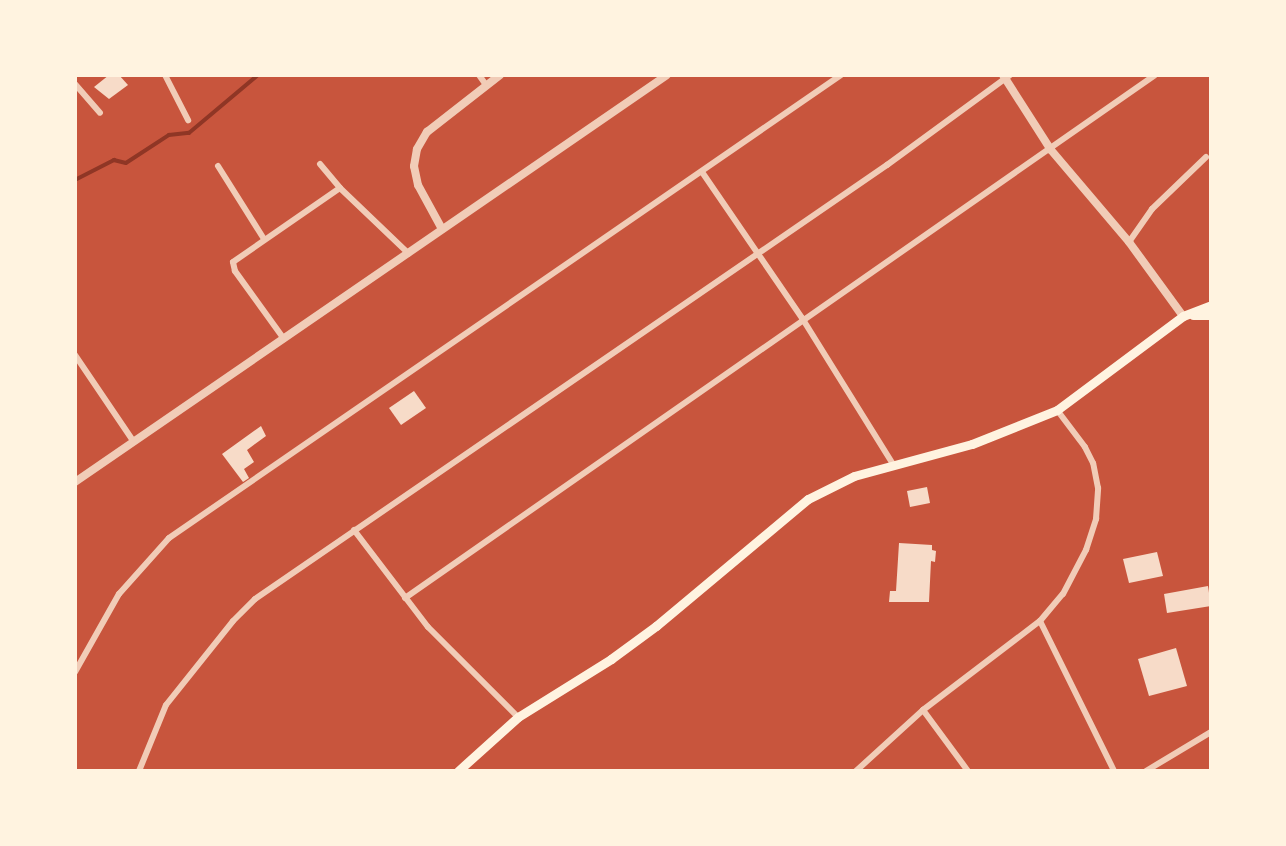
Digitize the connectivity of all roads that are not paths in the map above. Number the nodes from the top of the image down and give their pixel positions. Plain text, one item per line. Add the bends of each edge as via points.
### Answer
1 (165, 75) edge
2 (479, 75) edge
3 (500, 75) edge
4 (667, 75) edge
5 (841, 75) edge
6 (1155, 75) edge
7 (1006, 76) edge
8 (75, 84) edge
9 (486, 85) junction
10 (100, 113) dead end
11 (188, 120) dead end
12 (1051, 150) junction
13 (1206, 157) dead end
14 (320, 164) dead end
15 (218, 166) dead end
16 (702, 172) junction
17 (340, 188) junction
18 (442, 229) junction
19 (264, 239) junction
20 (1129, 242) junction
21 (758, 253) junction
22 (409, 254) junction
23 (1211, 305) edge
24 (1211, 315) edge
25 (1183, 316) junction
26 (802, 318) junction
27 (284, 339) junction
28 (75, 355) edge
29 (1057, 410) junction
30 (134, 442) junction
31 (893, 464) junction
32 (75, 482) edge
33 (354, 530) junction
34 (405, 597) junction
35 (1040, 621) junction
36 (75, 672) edge
37 (923, 710) junction
38 (517, 717) junction
39 (1211, 732) edge
40 (139, 771) edge
41 (458, 771) edge
42 (856, 771) edge
43 (968, 771) edge
44 (1114, 771) edge
45 (1146, 771) edge

1 - 11 street
2 - 9 street
3 - 9 street
4 - 18 street
5 - 16 street
6 - 12 street
7 - 12 street
7 - 21 street
8 - 10 street
9 - 18 street via 427,132 417,149 418,185
12 - 20 street
12 - 26 street
13 - 20 street via 1153,209
14 - 17 street
15 - 19 street
16 - 21 street
16 - 36 street via 169,538 120,594
17 - 19 street
17 - 22 street
18 - 22 street
19 - 27 street via 237,257 233,267
20 - 25 street
21 - 26 street
21 - 33 street
22 - 27 street
23 - 25 main road
24 - 25 main road
25 - 29 main road
26 - 31 street
26 - 34 street
27 - 30 street
28 - 30 street
29 - 31 main road via 982,441
29 - 35 street via 1093,463 1098,488 1096,519 1063,594
30 - 32 street
31 - 38 main road via 854,475 808,499 611,659
33 - 34 street
33 - 40 street via 255,599 233,621 166,705
34 - 38 street via 453,654
35 - 37 street
35 - 44 street
37 - 42 street
37 - 43 street
38 - 41 main road
39 - 45 street

